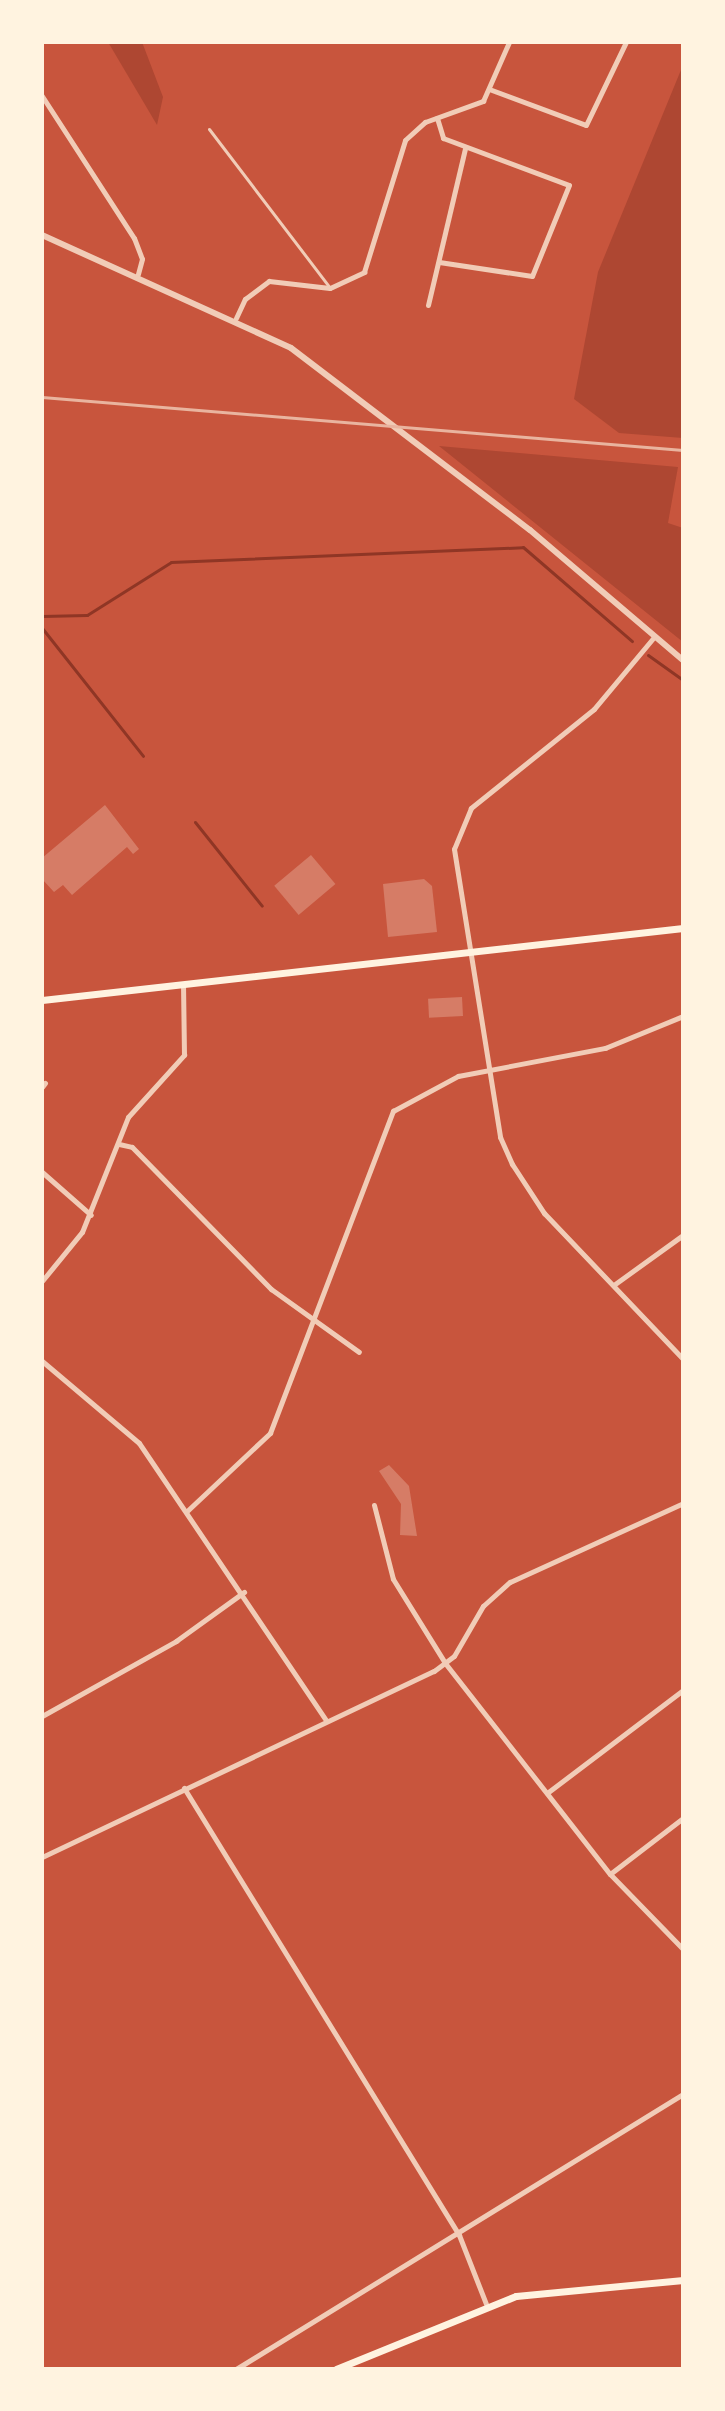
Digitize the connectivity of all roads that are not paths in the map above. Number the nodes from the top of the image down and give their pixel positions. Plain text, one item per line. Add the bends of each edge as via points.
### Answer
1 (509, 42) edge
2 (626, 42) edge
3 (489, 89) junction
4 (42, 96) edge
5 (437, 118) junction
6 (209, 129) dead end
7 (465, 148) junction
8 (42, 235) edge
9 (439, 262) junction
10 (138, 274) junction
11 (330, 288) junction
12 (428, 305) dead end
13 (236, 318) junction
14 (654, 637) junction
15 (683, 660) edge
16 (683, 928) edge
17 (470, 950) junction
18 (183, 984) junction
19 (42, 1000) edge
20 (683, 1016) edge
21 (489, 1069) junction
22 (119, 1144) junction
23 (42, 1172) edge
24 (91, 1215) junction
25 (683, 1235) edge
26 (42, 1281) edge
27 (615, 1284) junction
28 (311, 1317) junction
29 (359, 1352) dead end
30 (683, 1359) edge
31 (42, 1361) edge
32 (683, 1503) edge
33 (374, 1505) dead end
34 (187, 1511) junction
35 (244, 1592) junction
36 (445, 1663) junction
37 (683, 1690) edge
38 (42, 1716) edge
39 (326, 1720) junction
40 (184, 1788) junction
41 (547, 1793) junction
42 (683, 1818) edge
43 (42, 1857) edge
44 (610, 1874) junction
45 (683, 1949) edge
46 (683, 2094) edge
47 (459, 2235) junction
48 (683, 2280) edge
49 (486, 2304) junction
50 (236, 2369) edge
51 (336, 2369) edge

1 - 3 street
2 - 3 street via 586,125
3 - 5 street via 473,109
4 - 10 street via 134,238 142,259
5 - 7 street via 443,138
5 - 11 street via 405,140 364,272
6 - 11 lane
7 - 9 street via 438,244
7 - 9 street via 569,185 532,276
8 - 10 street
9 - 12 street
10 - 13 street
11 - 13 street via 269,281 245,299
13 - 14 street via 291,348 399,427
14 - 15 street
14 - 17 street via 594,709 471,808 458,828 454,849
16 - 17 main road
17 - 18 main road
17 - 21 street
18 - 19 main road
18 - 22 street via 187,1049 128,1117
20 - 21 street via 605,1048
21 - 27 street via 500,1137 523,1183
21 - 28 street via 424,1088 393,1111
22 - 24 street
22 - 28 street via 132,1147 234,1255
23 - 24 street
24 - 26 street
25 - 27 street
27 - 30 street
28 - 29 street
28 - 34 street via 282,1405 259,1450
31 - 34 street via 139,1443
32 - 36 street via 510,1582 483,1606
33 - 36 street via 393,1579
34 - 35 street
35 - 38 street via 176,1641
35 - 39 street
36 - 39 street
36 - 41 street
37 - 41 street
39 - 40 street
40 - 43 street
40 - 47 street
41 - 44 street
42 - 44 street
44 - 45 street
46 - 47 street
47 - 49 street
47 - 50 street
48 - 49 main road
49 - 51 main road

